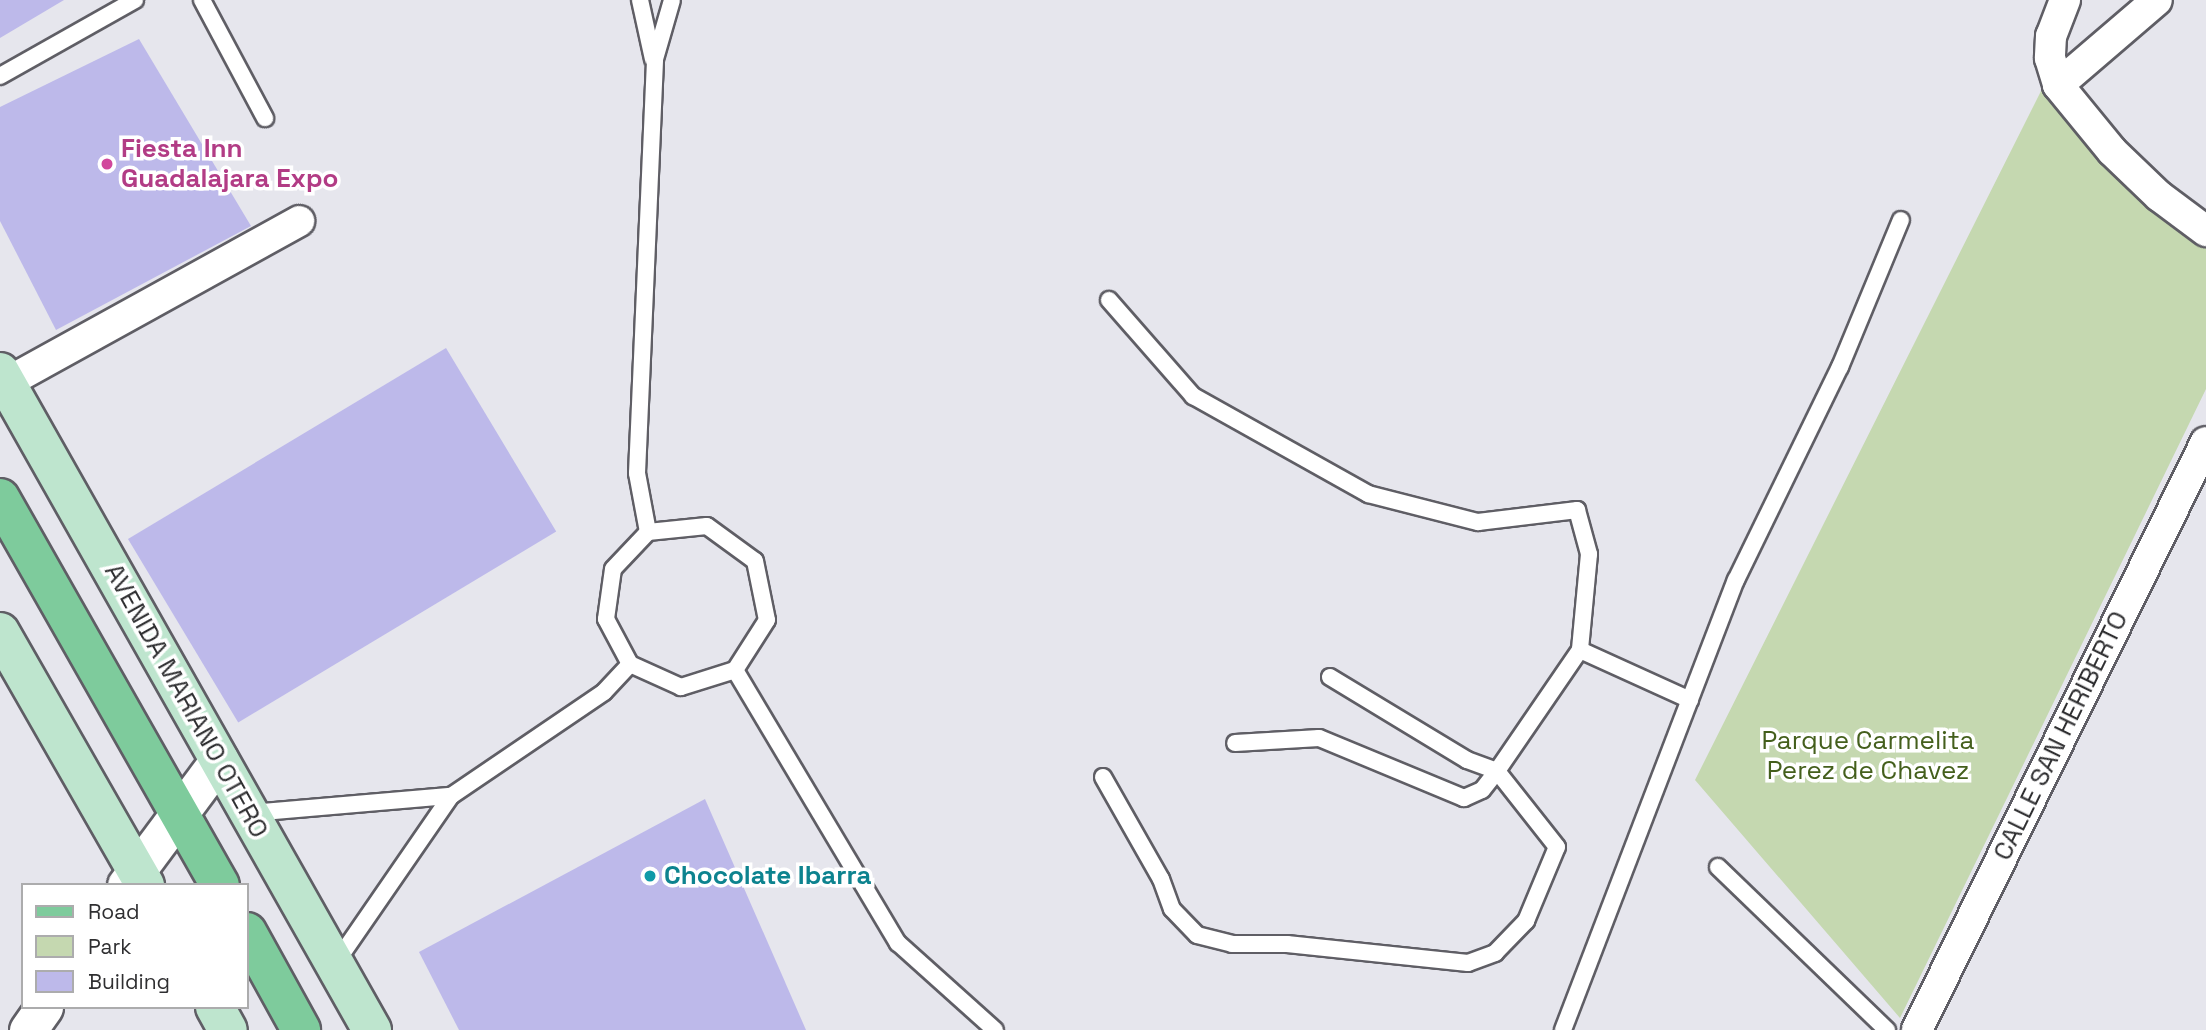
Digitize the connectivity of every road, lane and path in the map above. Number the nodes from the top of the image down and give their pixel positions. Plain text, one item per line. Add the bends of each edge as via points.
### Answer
1 (135, 0) edge
2 (202, 0) edge
3 (640, 0) edge
4 (672, 0) edge
5 (2065, 0) edge
6 (2157, 0) edge
7 (654, 66) junction
8 (0, 76) edge
9 (2057, 85) junction
10 (265, 118) dead end
11 (1900, 220) dead end
12 (299, 222) dead end
13 (2206, 231) edge
14 (1109, 300) dead end
15 (3, 378) edge
16 (2206, 442) edge
17 (0, 498) edge
18 (648, 532) junction
19 (0, 632) edge
20 (1580, 650) junction
21 (630, 664) junction
22 (735, 670) junction
23 (1330, 677) dead end
24 (1690, 700) junction
25 (1235, 743) dead end
26 (219, 760) junction
27 (1497, 771) junction
28 (1103, 777) dead end
29 (451, 796) junction
30 (179, 812) junction
31 (249, 813) junction
32 (1718, 867) dead end
33 (135, 880) edge
34 (219, 883) edge
35 (248, 934) edge
36 (335, 964) junction
37 (43, 1009) edge
38 (216, 1009) edge
39 (28, 1030) edge
40 (228, 1030) edge
41 (301, 1030) edge
42 (372, 1030) edge
43 (995, 1030) edge
44 (1563, 1030) edge
45 (1887, 1030) edge
46 (1917, 1030) edge

1 - 8 lane
2 - 10 lane
3 - 7 lane
4 - 7 lane
5 - 9 street via 2051,36 2050,58
6 - 9 street
7 - 18 lane via 637,472
9 - 13 street via 2112,151 2159,196
11 - 24 lane via 1840,367 1736,580
12 - 15 street
14 - 20 lane via 1193,396 1368,494 1478,522 1577,510 1589,554
15 - 26 main road, AVENIDA MARIANO OTERO
16 - 46 street, CALLE SAN HERIBERTO
17 - 30 main road
18 - 21 lane via 613,569 606,619
18 - 22 lane via 707,526 755,561 767,620
19 - 33 main road
20 - 24 lane
20 - 27 lane
21 - 22 lane via 681,687
21 - 29 lane via 604,692
22 - 43 lane via 898,943
23 - 27 lane via 1467,760
24 - 44 lane
25 - 27 lane via 1319,738 1464,798 1482,790
26 - 30 street
26 - 31 main road, AVENIDA MARIANO OTERO
27 - 28 lane via 1557,847 1526,921 1495,953 1468,963 1287,944 1232,944 1197,935 1172,909 1161,879
29 - 31 lane
29 - 36 lane
30 - 33 street
30 - 34 main road
31 - 36 main road, AVENIDA MARIANO OTERO
32 - 45 lane
35 - 41 main road
36 - 42 main road, AVENIDA MARIANO OTERO
37 - 39 street
38 - 40 main road

